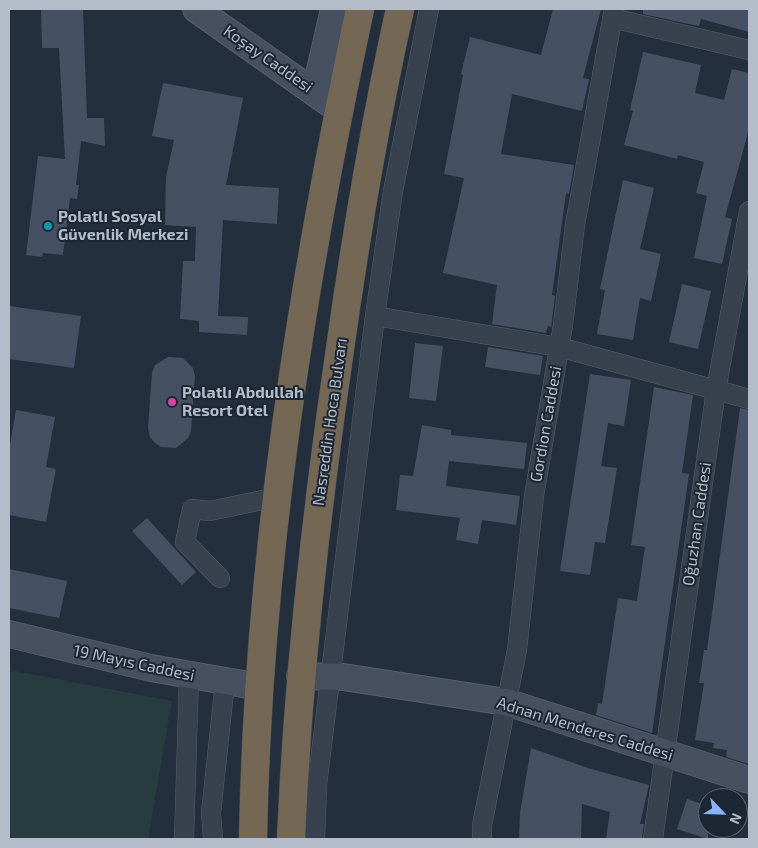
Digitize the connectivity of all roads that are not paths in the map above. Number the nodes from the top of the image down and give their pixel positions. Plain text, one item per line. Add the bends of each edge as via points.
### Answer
1 (196, 9) edge
2 (334, 9) edge
3 (360, 9) edge
4 (400, 9) edge
5 (429, 9) edge
6 (613, 13) edge
7 (749, 50) edge
8 (315, 92) junction
9 (339, 110) junction
10 (749, 211) edge
11 (375, 316) junction
12 (560, 347) junction
13 (716, 390) junction
14 (749, 399) edge
15 (277, 497) junction
16 (220, 578) dead end
17 (9, 634) edge
18 (189, 676) junction
19 (300, 676) junction
20 (330, 676) junction
21 (225, 682) junction
22 (260, 688) junction
23 (506, 702) junction
24 (664, 753) junction
25 (749, 780) edge
26 (184, 839) edge
27 (213, 839) edge
28 (253, 839) edge
29 (291, 839) edge
30 (315, 839) edge
31 (482, 839) edge
32 (654, 839) edge

1 - 8 street, Koşay Caddesi
2 - 8 street
3 - 9 highway
4 - 19 highway, Nasreddin Hoca Bulvarı via 353,260 321,481
5 - 11 street via 393,191
6 - 7 street
6 - 12 street, Gordion Caddesi via 575,225
8 - 9 street, Koşay Caddesi
9 - 15 highway via 306,282
10 - 13 street, Oğuzhan Caddesi
11 - 12 street
11 - 20 street
12 - 13 street
12 - 23 street, Gordion Caddesi via 534,496 517,650
13 - 14 street
13 - 24 street, Oğuzhan Caddesi
15 - 16 street via 210,511 192,509 185,542
15 - 22 highway
17 - 18 street, 19 Mayıs Caddesi
18 - 21 street, 19 Mayıs Caddesi
18 - 26 street
19 - 20 street, Adnan Menderes Caddesi
19 - 29 highway, Nasreddin Hoca Bulvarı
20 - 23 street, Adnan Menderes Caddesi
20 - 30 street via 317,785
21 - 22 street, 19 Mayıs Caddesi
21 - 27 street via 211,813
22 - 28 highway
23 - 24 street, Adnan Menderes Caddesi
23 - 31 street, Gordion Caddesi via 482,824
24 - 25 street, Adnan Menderes Caddesi
24 - 32 street, Oğuzhan Caddesi

